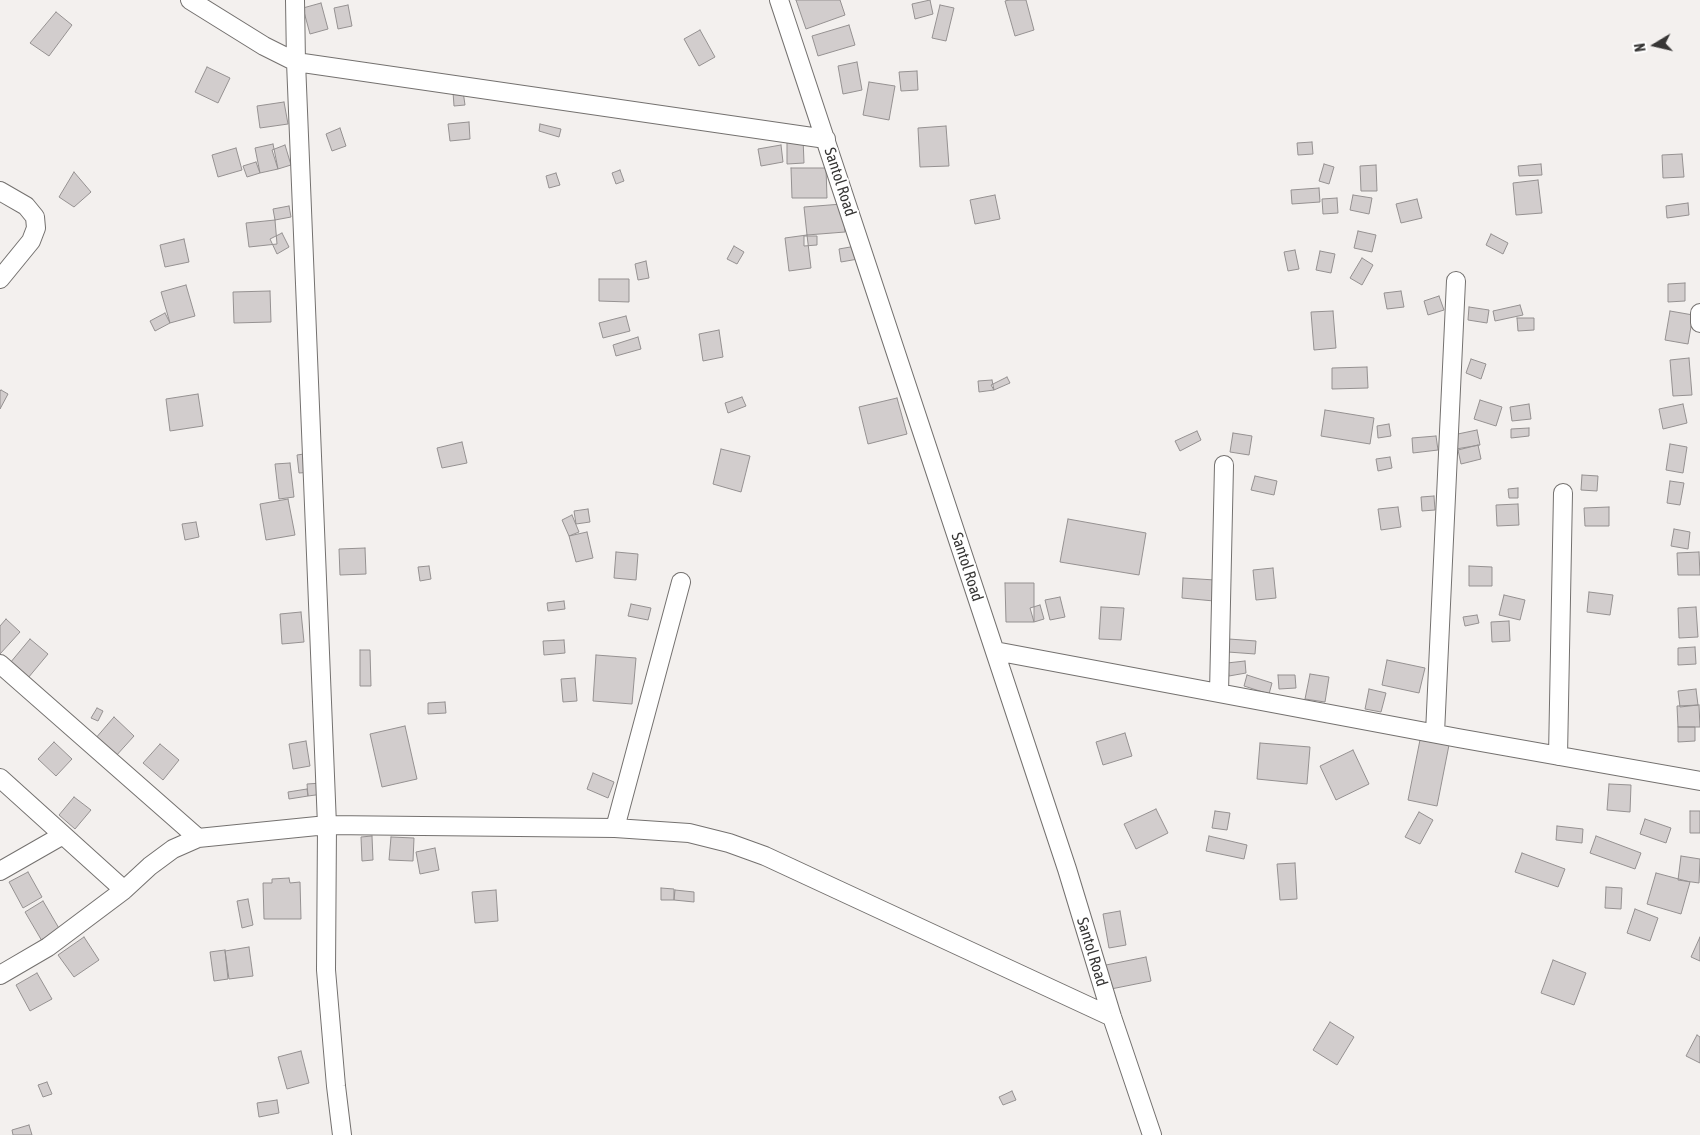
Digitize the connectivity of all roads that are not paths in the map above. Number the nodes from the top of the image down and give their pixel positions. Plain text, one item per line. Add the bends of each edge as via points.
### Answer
1 (190, 0) edge
2 (295, 0) edge
3 (779, 0) edge
4 (296, 62) junction
5 (826, 139) junction
6 (0, 191) edge
7 (0, 279) edge
8 (1456, 281) dead end
9 (1700, 313) edge
10 (1700, 323) edge
11 (1224, 466) dead end
12 (1562, 493) dead end
13 (681, 582) dead end
14 (995, 651) junction
15 (0, 664) edge
16 (1220, 693) junction
17 (1435, 733) junction
18 (1558, 756) junction
19 (0, 778) edge
20 (1700, 781) edge
21 (327, 825) junction
22 (615, 828) junction
23 (63, 835) junction
24 (198, 838) junction
25 (0, 872) edge
26 (124, 890) junction
27 (0, 975) edge
28 (1112, 1017) junction
29 (342, 1135) edge
30 (1152, 1135) edge

1 - 4 street
2 - 4 street
3 - 5 street, Santol Road
4 - 5 street
4 - 21 street
5 - 14 street, Santol Road
6 - 7 street via 26,206 35,217 36,228 31,241
8 - 17 street
9 - 10 street
11 - 16 street
12 - 18 street
13 - 22 street
14 - 16 street
14 - 28 street, Santol Road via 1067,868
15 - 24 street
16 - 17 street
17 - 18 street
18 - 20 street
19 - 23 street
21 - 22 street
21 - 24 street
21 - 29 street via 326,970
22 - 28 street via 688,833 765,856
23 - 25 street
23 - 26 street
24 - 26 street via 173,849
26 - 27 street via 48,947
28 - 30 street, Santol Road

